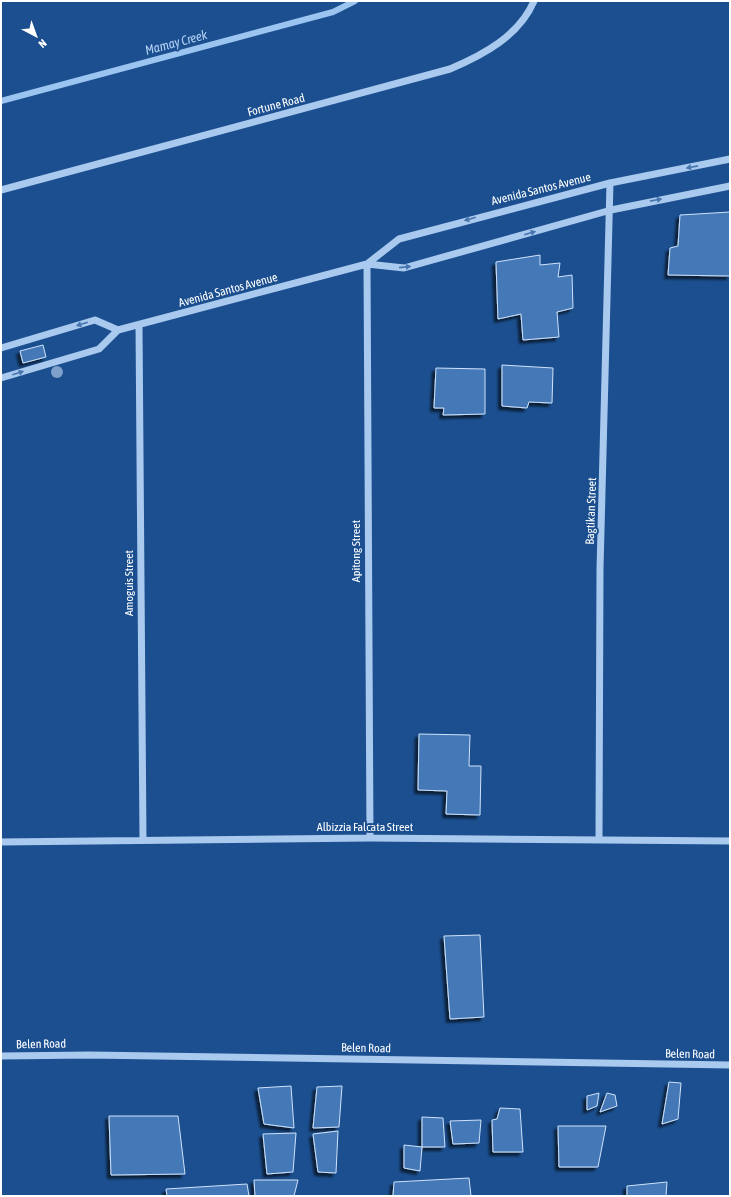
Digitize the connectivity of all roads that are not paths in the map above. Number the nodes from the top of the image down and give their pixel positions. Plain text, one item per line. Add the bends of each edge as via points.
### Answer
1 (534, 1) edge
2 (730, 159) edge
3 (610, 183) junction
4 (730, 186) edge
5 (1, 190) edge
6 (611, 210) junction
7 (367, 264) junction
8 (139, 325) junction
9 (118, 330) junction
10 (1, 348) edge
11 (1, 378) edge
12 (370, 838) junction
13 (143, 840) junction
14 (599, 840) junction
15 (730, 841) edge
16 (1, 842) edge
17 (1, 1056) edge
18 (730, 1066) edge

1 - 5 street, Fortune Road via 516,28 496,45 477,58 450,69
2 -> 3 street, Avenida Santos Avenue
3 - 6 street, Bagtikan Street
3 -> 7 street, Avenida Santos Avenue via 399,239
6 -> 4 street, Avenida Santos Avenue
7 -> 6 street, Avenida Santos Avenue via 404,268
6 - 14 street, Bagtikan Street via 600,569
7 - 8 street, Avenida Santos Avenue
7 - 12 street, Apitong Street
8 - 9 street, Avenida Santos Avenue
8 - 13 street, Amoguis Street
9 -> 10 street via 95,320
11 -> 9 street via 99,350
12 - 13 street, Albizzia Falcata Street
12 - 14 street, Albizzia Falcata Street
13 - 16 street, Albizzia Falcata Street
14 - 15 street, Albizzia Falcata Street
17 - 18 street, Belen Road via 90,1055

